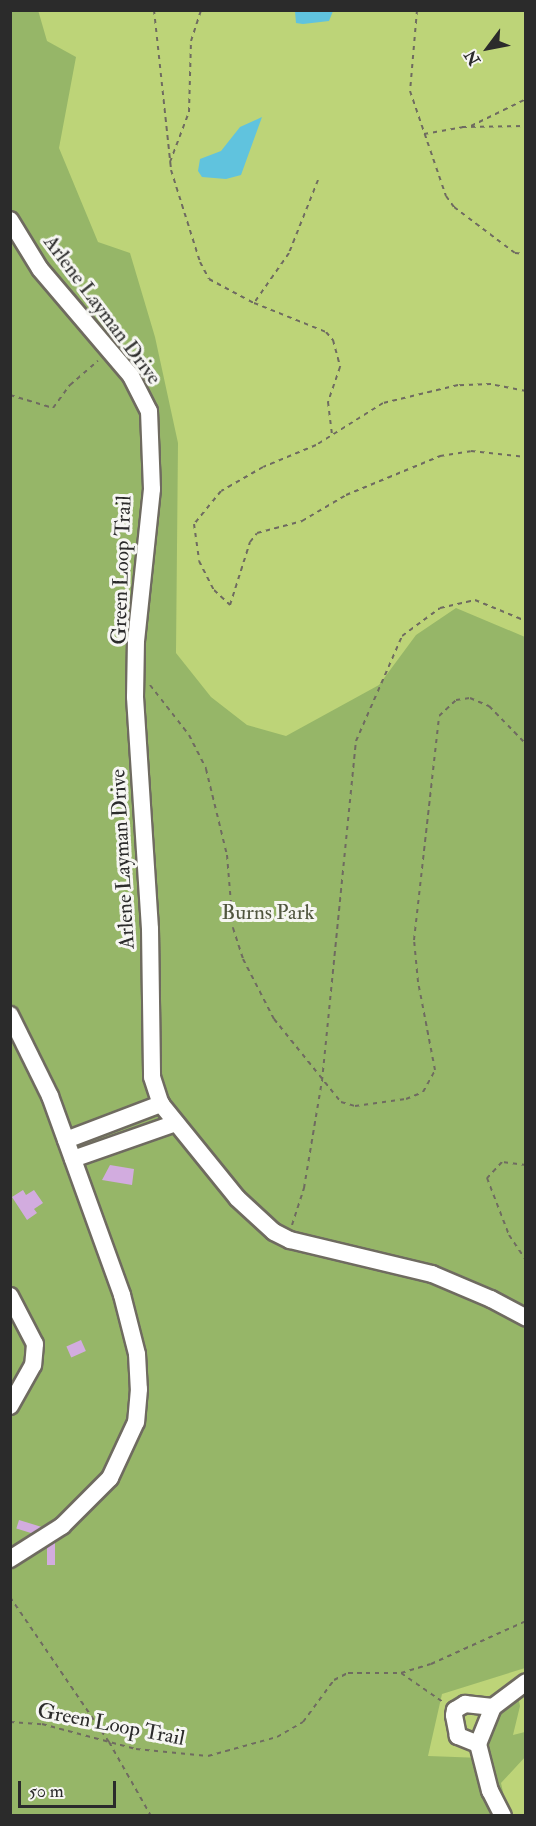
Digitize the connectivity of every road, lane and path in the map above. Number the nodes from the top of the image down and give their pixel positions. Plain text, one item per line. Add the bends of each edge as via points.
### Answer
1 (154, 10) edge
2 (201, 10) edge
3 (417, 10) edge
4 (525, 99) edge
5 (525, 126) edge
6 (468, 127) junction
7 (423, 134) junction
8 (170, 163) junction
9 (318, 180) dead end
10 (10, 220) edge
11 (525, 255) edge
12 (10, 267) edge
13 (10, 284) edge
14 (254, 303) junction
15 (103, 360) dead end
16 (525, 391) edge
17 (10, 395) edge
18 (332, 436) junction
19 (525, 457) edge
20 (525, 621) edge
21 (135, 662) junction
22 (525, 744) edge
23 (10, 1015) edge
24 (322, 1080) junction
25 (161, 1104) junction
26 (176, 1123) junction
27 (66, 1140) junction
28 (73, 1159) junction
29 (525, 1165) edge
30 (287, 1238) junction
31 (525, 1260) edge
32 (10, 1296) edge
33 (525, 1318) edge
34 (10, 1406) edge
35 (10, 1559) edge
36 (10, 1597) edge
37 (525, 1621) edge
38 (401, 1673) junction
39 (525, 1682) edge
40 (493, 1707) junction
41 (454, 1710) junction
42 (10, 1722) edge
43 (109, 1742) junction
44 (478, 1744) junction
45 (151, 1815) edge
46 (503, 1815) edge

1 - 8 path
2 - 8 path via 191,41 189,112
3 - 7 path via 410,85
4 - 6 path
5 - 6 path
6 - 7 path
7 - 11 path via 450,204 515,253
8 - 14 path via 206,275
9 - 14 path via 289,253
10 - 21 street, Arlene Layman Drive via 40,269 131,376 149,411 151,508
12 - 13 path
14 - 18 path via 326,332 333,340 340,367 328,402
15 - 17 path via 94,363 70,386 53,408
16 - 18 path via 490,384 439,387 383,403
18 - 19 path via 234,482 211,500 195,520 199,561 226,604 235,599 250,542 257,533 302,521 346,495 440,456 471,451
20 - 24 path via 475,600 440,608 402,636 356,741
21 - 24 path, Green Loop Trail via 189,735 206,769 227,855 234,928 243,959 274,1019
21 - 25 street, Arlene Layman Drive via 150,929 152,1077
22 - 24 path, Green Loop Trail via 489,706 470,698 456,700 439,716 414,940 435,1070 430,1084 406,1099 355,1106 341,1102
23 - 27 street via 50,1096
24 - 30 path via 304,1188
25 - 26 street, Arlene Layman Drive
25 - 27 street
26 - 28 street
26 - 30 street, Arlene Layman Drive via 237,1198 274,1232
27 - 28 street
28 - 35 street via 122,1295 137,1354 136,1422 110,1478 62,1526
29 - 31 path via 502,1162 487,1178 509,1235
30 - 33 street, Arlene Layman Drive via 432,1274
32 - 34 street via 35,1344 33,1365
36 - 43 path
37 - 38 path, Green Loop Trail via 432,1664
38 - 41 path
38 - 43 path, Green Loop Trail via 348,1673 334,1680 303,1722 277,1737 208,1756 136,1749
39 - 40 street
40 - 41 street via 465,1704
40 - 44 street
41 - 44 street via 458,1736
42 - 43 path, Green Loop Trail via 42,1724
43 - 45 path
44 - 46 street via 490,1791

